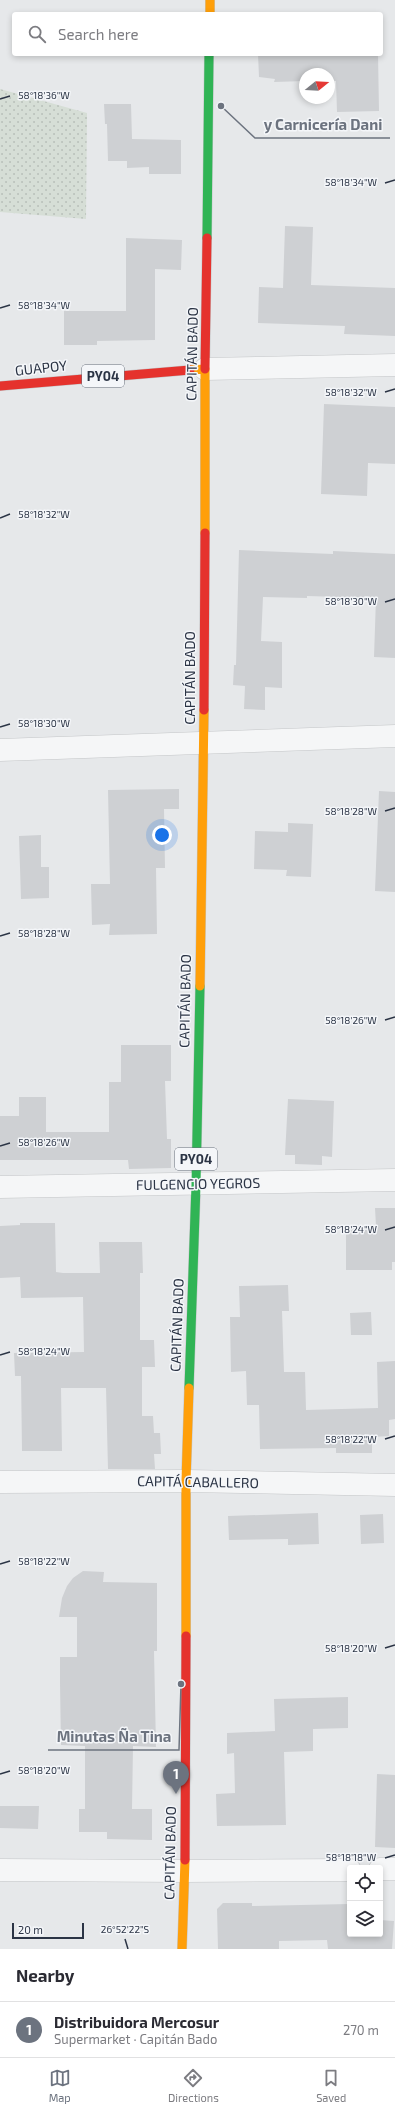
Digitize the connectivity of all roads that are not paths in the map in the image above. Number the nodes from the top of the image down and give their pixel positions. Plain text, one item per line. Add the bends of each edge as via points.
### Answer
1 (210, 0) edge
2 (210, 12) edge
3 (209, 56) edge
4 (395, 365) edge
5 (205, 369) junction
6 (0, 386) edge
7 (395, 736) edge
8 (204, 742) junction
9 (0, 750) edge
10 (395, 1180) edge
11 (196, 1185) junction
12 (0, 1187) edge
13 (186, 1481) junction
14 (0, 1482) edge
15 (395, 1485) edge
16 (383, 1869) edge
17 (395, 1869) edge
18 (0, 1870) edge
19 (347, 1870) edge
20 (185, 1871) junction
21 (182, 1949) edge

1 - 2 main road
3 - 5 main road, CAPITÁN BADO
4 - 5 street
5 - 6 main road, GUAPOY / PY04
5 - 8 main road, CAPITÁN BADO / PY04
7 - 8 street
8 - 9 street
8 - 11 main road, CAPITÁN BADO / PY04
10 - 11 street, FULGENCIO YEGROS
11 - 12 street, FULGENCIO YEGROS
11 - 13 main road, CAPITÁN BADO / PY04
13 - 14 street, CAPITÁ CABALLERO
13 - 15 street, CAPITÁ CABALLERO
13 - 20 main road, CAPITÁN BADO / PY04
16 - 17 street
18 - 20 street
19 - 20 street
20 - 21 main road, CAPITÁN BADO / PY04

